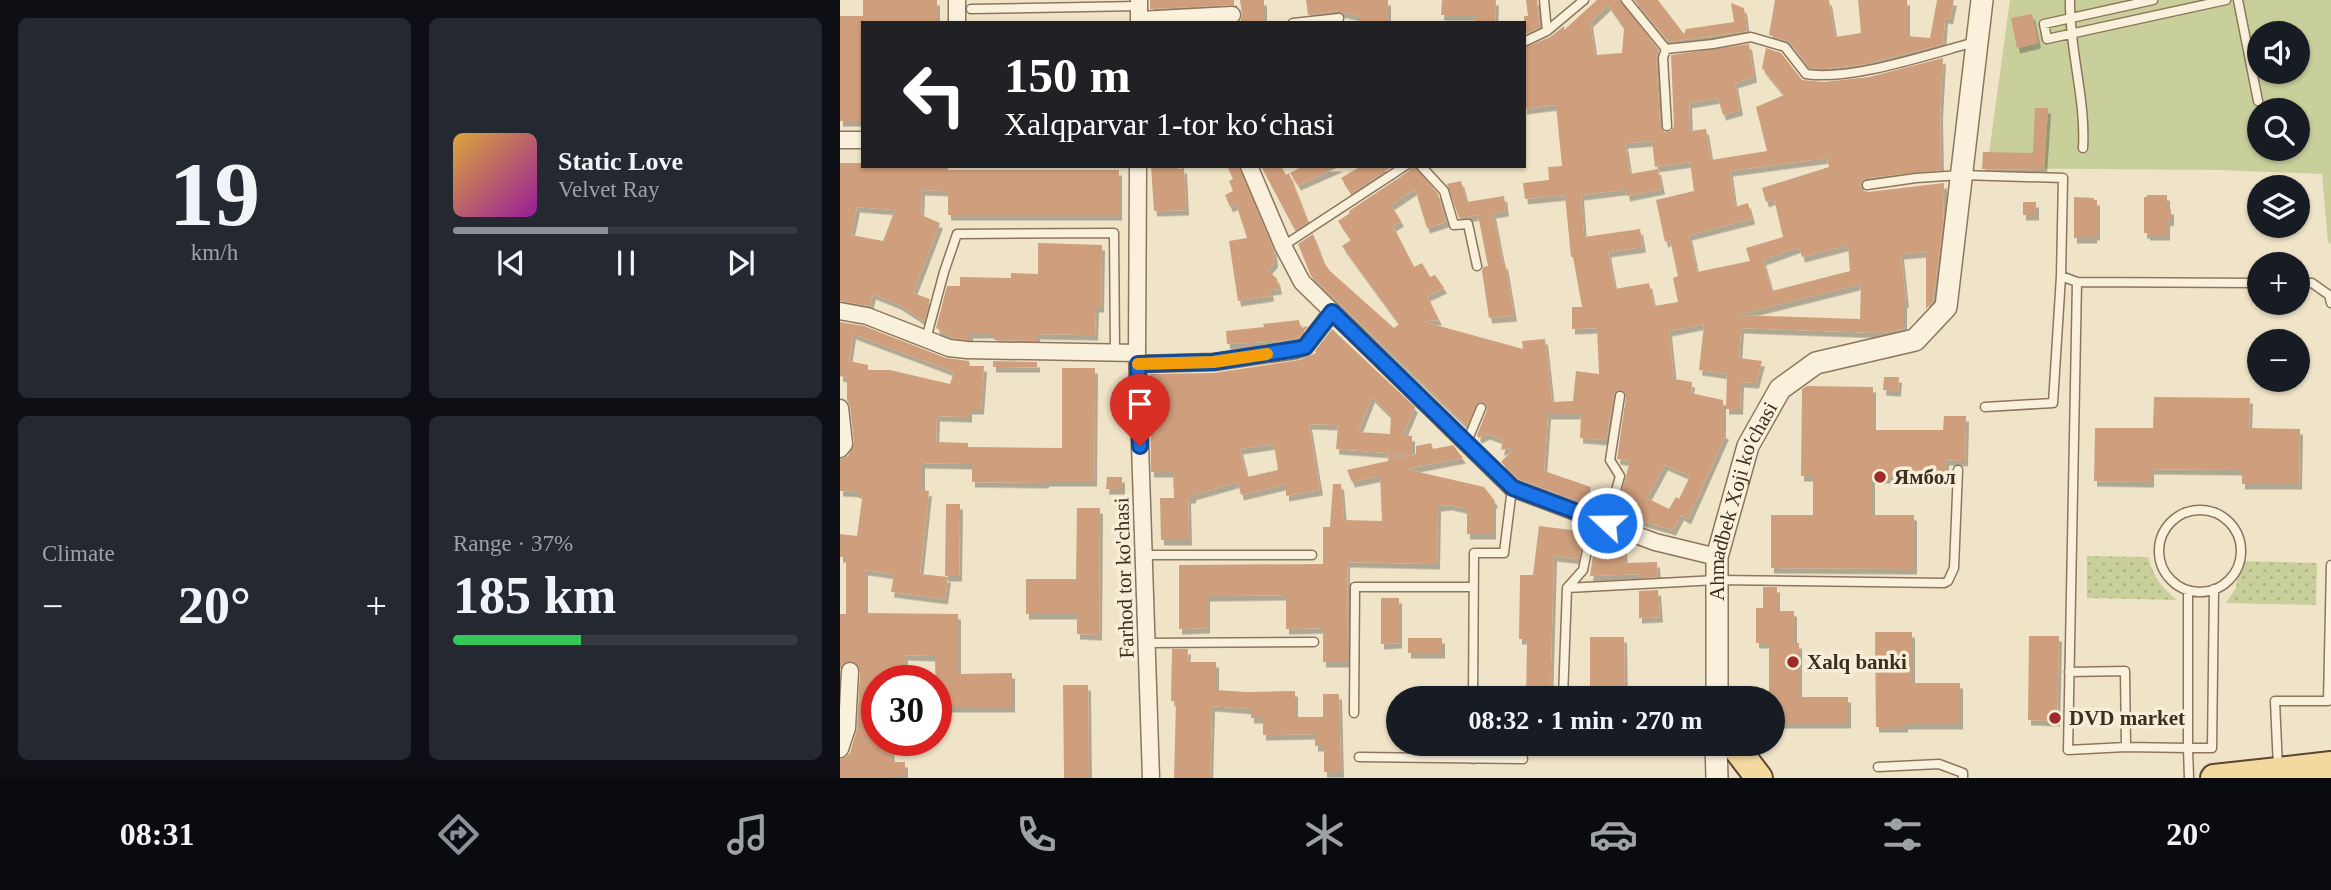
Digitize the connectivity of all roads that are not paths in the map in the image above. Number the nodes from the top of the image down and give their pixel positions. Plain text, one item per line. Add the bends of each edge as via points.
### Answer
1 (957, 0) edge
2 (1544, 0) edge
3 (1584, 0) edge
4 (1626, 0) edge
5 (1982, 0) edge
6 (2070, 0) edge
7 (2152, 0) edge
8 (2226, 0) edge
9 (2238, 0) edge
10 (971, 9) dead end
11 (1139, 12) edge
12 (1232, 13) edge
13 (1339, 18) dead end
14 (2070, 18) junction
15 (957, 21) edge
16 (1311, 21) edge
17 (1547, 31) junction
18 (2072, 34) junction
19 (1526, 41) edge
20 (1976, 42) junction
21 (1666, 49) junction
22 (2257, 98) edge
23 (1667, 126) dead end
24 (840, 140) edge
25 (861, 140) edge
26 (2083, 148) dead end
27 (1138, 168) edge
28 (1251, 168) edge
29 (1402, 168) edge
30 (1422, 168) edge
31 (1961, 175) junction
32 (1867, 185) dead end
33 (1283, 246) junction
34 (1477, 266) dead end
35 (2061, 276) junction
36 (2077, 282) junction
37 (2247, 283) edge
38 (2310, 283) edge
39 (2331, 303) edge
40 (840, 311) edge
41 (1332, 312) junction
42 (926, 338) junction
43 (1115, 352) junction
44 (1138, 358) junction
45 (1620, 396) dead end
46 (1985, 407) dead end
47 (840, 408) edge
48 (1481, 408) dead end
49 (1467, 442) junction
50 (840, 449) edge
51 (1958, 470) dead end
52 (1513, 488) junction
53 (1607, 523) junction
54 (1588, 546) dead end
55 (1144, 555) junction
56 (1312, 555) dead end
57 (1717, 557) junction
58 (2331, 565) edge
59 (1717, 580) junction
60 (1473, 587) junction
61 (1567, 588) junction
62 (2214, 589) junction
63 (2188, 590) junction
64 (1314, 642) dead end
65 (1147, 643) junction
66 (850, 671) dead end
67 (2069, 672) junction
68 (1473, 686) edge
69 (1563, 686) edge
70 (1717, 686) edge
71 (1354, 713) dead end
72 (2126, 747) junction
73 (2188, 748) junction
74 (840, 749) edge
75 (1716, 756) edge
76 (1742, 756) edge
77 (1359, 757) dead end
78 (1473, 759) joint
79 (1522, 759) dead end
80 (2331, 765) edge
81 (1878, 767) dead end
82 (2279, 775) edge
83 (1151, 778) edge
84 (1717, 778) edge
85 (1759, 778) edge
86 (1963, 778) edge
87 (2189, 778) edge
88 (2214, 778) edge

1 - 15 street
2 - 17 lane
3 - 17 lane
4 - 21 lane
5 - 20 street, Ahmadbek Xoji ko'chasi
6 - 14 lane
7 - 14 lane
8 - 18 lane
9 - 22 lane
10 - 11 lane
11 - 12 street
13 - 16 lane
14 - 18 lane
14 - 18 lane via 2044,24 2047,39
17 - 19 lane
18 - 26 lane via 2084,121
20 - 21 lane via 1894,64 1821,76 1806,74 1785,47 1751,37
20 - 31 street, Ahmadbek Xoji ko'chasi
21 - 23 lane
24 - 25 street
27 - 44 street, Farhod tor ko'chasi
28 - 33 street
29 - 33 lane
30 - 34 lane via 1444,191 1454,226 1468,224
31 - 32 lane
31 - 35 lane via 2063,178
31 - 57 street, Ahmadbek Xoji ko'chasi via 1946,307 1915,340 1816,363 1780,389 1748,446
33 - 41 street via 1302,282
35 - 36 lane
35 - 46 lane via 2053,403
36 - 37 lane
36 - 67 lane
38 - 39 lane via 2329,295
40 - 42 street
41 - 44 street via 1305,347 1213,362
41 - 49 street
42 - 43 street via 967,350
42 - 43 lane via 957,234 1114,233
43 - 44 street
44 - 55 street, Farhod tor ko'chasi
45 - 53 lane via 1610,460 1620,475
47 - 50 street via 844,444
48 - 49 lane
49 - 52 street
51 - 59 lane via 1954,568 1944,583
52 - 53 street
52 - 60 lane via 1504,553 1474,553
53 - 57 street via 1656,542
54 - 61 lane via 1583,570
55 - 56 lane
55 - 65 street, Farhod tor ko'chasi
57 - 59 street, Ahmadbek Xoji ko'chasi
58 - 82 lane via 2329,701 2275,701
59 - 61 lane
59 - 70 street, Ahmadbek Xoji ko'chasi
60 - 68 lane
60 - 71 lane via 1355,587
61 - 69 lane
62 - 63 lane
62 - 63 lane via 2232,578 2239,565 2240,538 2225,518 2200,510 2176,518 2161,538 2159,551 2169,578
62 - 73 lane via 2212,748
63 - 73 lane
64 - 65 lane
65 - 83 street, Farhod tor ko'chasi
66 - 74 street via 847,728
67 - 72 lane via 2125,671
67 - 72 lane via 2068,750
72 - 73 lane
73 - 87 lane
75 - 84 street
76 - 85 main road
77 - 78 lane
78 - 79 lane
80 - 82 main road
81 - 86 lane via 1939,764 1963,773
82 - 88 main road

